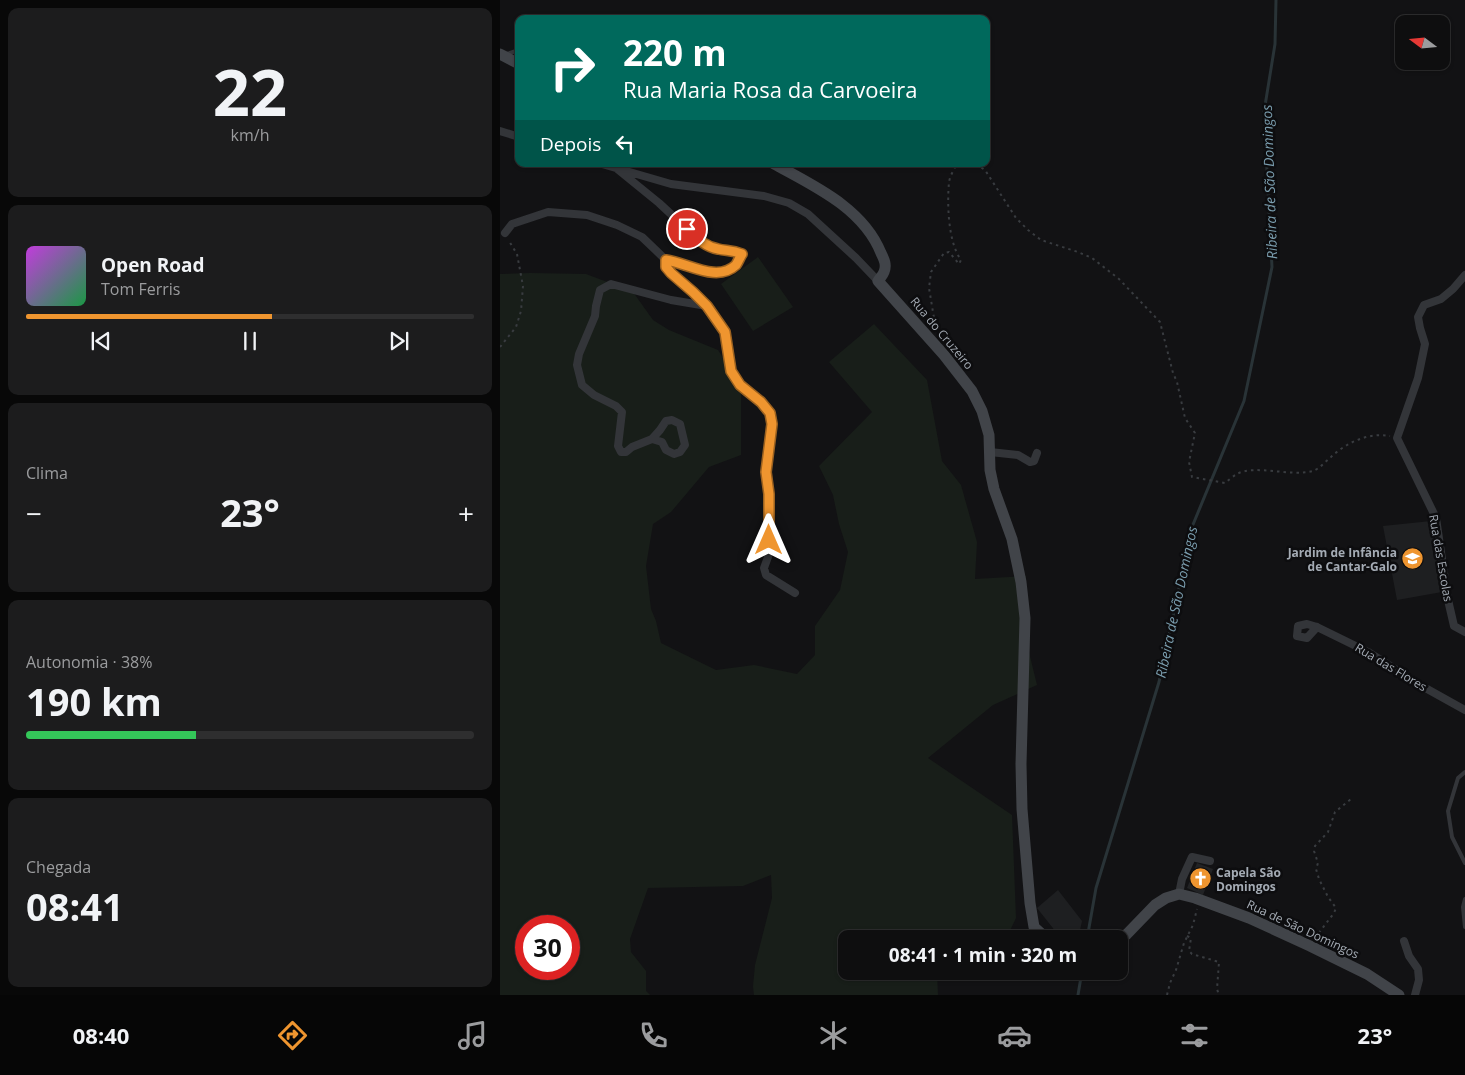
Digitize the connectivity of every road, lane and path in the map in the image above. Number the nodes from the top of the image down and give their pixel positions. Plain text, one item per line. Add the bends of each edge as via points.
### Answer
1 (515, 51) edge
2 (502, 56) edge
3 (515, 62) edge
4 (500, 131) edge
5 (515, 136) edge
6 (612, 167) edge
7 (780, 167) edge
8 (955, 167) edge
9 (980, 167) edge
10 (616, 168) junction
11 (505, 233) joint
12 (666, 260) junction
13 (1465, 275) edge
14 (878, 281) junction
15 (707, 306) junction
16 (934, 344) junction
17 (500, 347) edge
18 (1397, 438) junction
19 (652, 439) junction
20 (990, 452) junction
21 (1037, 452) dead end
22 (795, 593) dead end
23 (1317, 627) dead end
24 (1465, 632) edge
25 (1465, 710) edge
26 (1465, 772) edge
27 (1351, 799) dead end
28 (1210, 861) dead end
29 (1465, 864) edge
30 (1179, 894) junction
31 (1465, 899) edge
32 (1200, 900) junction
33 (1465, 927) edge
34 (1037, 930) edge
35 (1128, 933) edge
36 (1187, 936) junction
37 (1404, 941) dead end
38 (1310, 946) junction
39 (1167, 995) edge
40 (1220, 995) edge
41 (1399, 995) edge
42 (1416, 995) edge

1 - 2 lane
2 - 3 street
4 - 5 street
6 - 10 street, Rua do Cruzeiro
7 - 14 street via 820,189 861,222 876,242 885,263
8 - 16 path via 950,180 951,237 961,260 959,264 949,252 944,253 932,272 929,288 938,338
9 - 18 path via 1028,230 1041,240 1092,258 1119,279 1160,322 1185,418 1195,433 1190,462 1192,477 1225,483 1238,472 1256,469 1300,474 1316,470 1356,441 1373,435
10 - 12 street via 701,242 742,254 737,264 722,272
10 - 14 street, Rua do Cruzeiro via 671,184 764,196 789,203 808,214
11 - 12 street via 512,224 548,212 587,215 642,237
11 - 17 path via 517,254 523,286 516,327
12 - 15 street via 666,267 671,273
13 - 18 street via 1441,299 1424,304 1418,317 1425,344 1418,378
14 - 16 street, Rua do Cruzeiro
15 - 19 street via 611,284 600,290 595,316 579,354 577,365 582,385 622,412 618,446 621,452
15 - 22 street via 725,332 731,371 740,385 770,413 772,424 766,472 769,540 764,568 766,575
16 - 20 street, Rua do Cruzeiro via 976,398 989,435
18 - 24 street, Rua das Escolas via 1436,518 1454,626
19 - 19 street via 666,421 672,420 680,424 685,445 674,454 666,450 662,442
20 - 21 street via 1018,454 1030,462 1034,461
20 - 34 street, Rua do Cruzeiro via 994,489 1012,539 1025,618 1022,809 1030,903
23 - 25 street, Rua das Flores via 1368,652
26 - 29 lane via 1458,778 1448,811 1452,837
27 - 38 path via 1335,812 1328,832 1315,846 1319,879 1336,908
28 - 30 street via 1192,857
30 - 32 street, Rua de São Domingos
30 - 35 street via 1155,905
31 - 33 lane
32 - 36 path
32 - 38 street, Rua de São Domingos
36 - 39 path
36 - 40 path via 1191,938 1189,951 1192,954 1219,962
37 - 42 street via 1418,969
38 - 41 street, Rua de São Domingos via 1367,974

